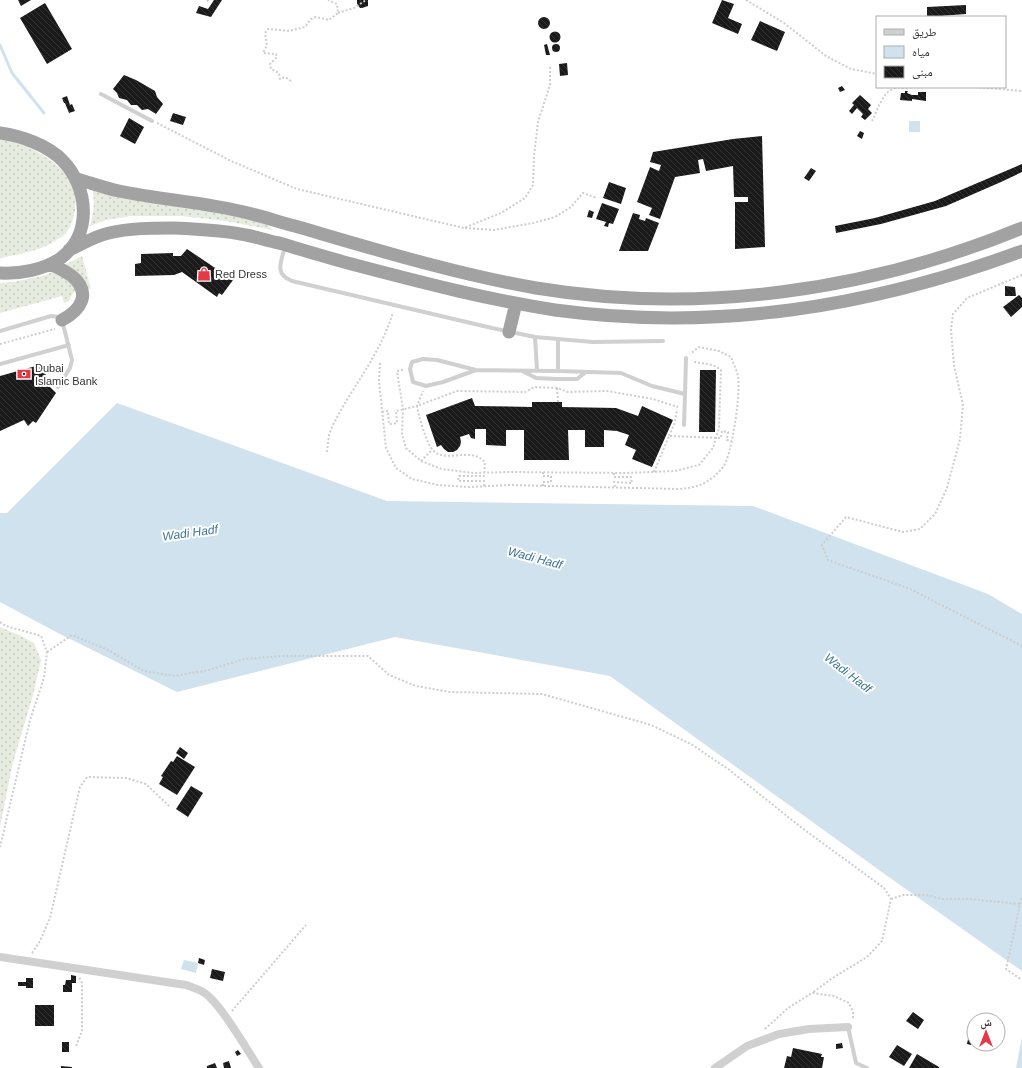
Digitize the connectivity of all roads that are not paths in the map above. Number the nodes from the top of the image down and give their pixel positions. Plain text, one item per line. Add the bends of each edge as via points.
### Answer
1 (101, 94) dead end
2 (152, 120) road end
3 (0, 133) edge
4 (77, 179) junction
5 (291, 225) junction
6 (1022, 228) edge
7 (285, 245) junction
8 (69, 250) junction
9 (1022, 251) edge
10 (50, 264) junction
11 (0, 273) edge
12 (516, 303) junction
13 (58, 318) junction
14 (0, 331) edge
15 (509, 332) junction
16 (535, 337) junction
17 (558, 339) junction
18 (663, 341) dead end
19 (69, 345) junction
20 (686, 358) road end
21 (0, 364) edge
22 (476, 370) junction
23 (537, 370) junction
24 (521, 371) junction
25 (558, 371) junction
26 (586, 372) junction
27 (58, 387) dead end
28 (685, 394) junction
29 (684, 425) dead end
30 (0, 957) edge
31 (848, 1027) joint
32 (259, 1068) edge
33 (715, 1068) edge
34 (867, 1068) edge

1 - 2 lane
3 - 4 highway via 28,141 54,153 63,160
4 - 5 highway via 118,191 248,212
4 - 8 highway via 82,193 83,223 77,239
5 - 6 highway via 471,275 534,288 616,297 686,299 773,293 842,283 911,266 986,243
5 - 7 highway
7 - 8 highway via 247,235 200,229 153,228 107,233
7 - 12 highway via 359,266
7 - 15 lane via 280,267 281,274 286,278
8 - 10 highway
9 - 12 highway via 918,285 845,302 774,313 648,317 569,311
10 - 11 highway via 23,272
10 - 13 highway via 69,274 82,287 83,295 78,308 74,313
12 - 15 highway
13 - 14 lane via 51,316
13 - 19 lane
15 - 16 lane
16 - 17 lane
16 - 23 lane
17 - 18 lane
17 - 25 lane
19 - 21 lane
19 - 27 lane via 72,364
20 - 28 lane
22 - 22 lane via 423,359 412,362 410,369 413,382 426,386
22 - 24 lane
23 - 24 lane
23 - 25 lane
24 - 26 lane via 536,378 557,379 577,379
25 - 26 lane
26 - 28 lane via 621,373 652,386
28 - 29 lane
30 - 32 street via 186,985 204,992 216,1004
31 - 33 street via 779,1034 747,1046
31 - 34 lane via 856,1063

